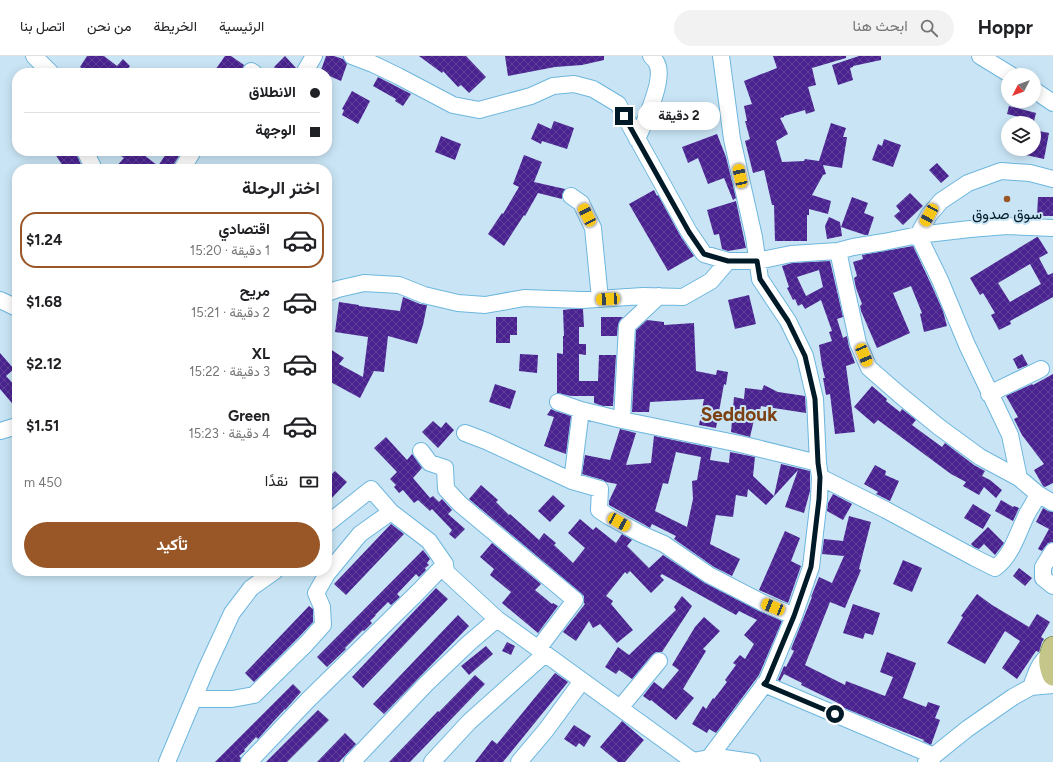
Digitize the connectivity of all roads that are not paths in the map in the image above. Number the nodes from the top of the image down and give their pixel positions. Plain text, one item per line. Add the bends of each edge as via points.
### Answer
1 (34, 56) edge
2 (314, 56) edge
3 (352, 56) edge
4 (720, 56) edge
5 (980, 56) edge
6 (652, 57) edge
7 (46, 68) edge
8 (307, 68) edge
9 (1001, 69) edge
10 (1041, 95) edge
11 (1053, 103) edge
12 (637, 139) junction
13 (1053, 179) edge
14 (571, 196) dead end
15 (1053, 228) edge
16 (918, 235) junction
17 (838, 251) junction
18 (728, 261) junction
19 (757, 261) junction
20 (332, 291) edge
21 (659, 296) junction
22 (600, 299) junction
23 (0, 300) edge
24 (12, 306) edge
25 (1041, 369) dead end
26 (989, 394) junction
27 (558, 402) dead end
28 (581, 410) junction
29 (622, 420) junction
30 (12, 427) edge
31 (0, 431) edge
32 (465, 433) dead end
33 (421, 451) dead end
34 (819, 470) junction
35 (1020, 478) junction
36 (572, 480) junction
37 (1038, 494) junction
38 (1053, 502) edge
39 (392, 512) junction
40 (332, 520) edge
41 (1053, 550) edge
42 (445, 564) junction
43 (332, 568) edge
44 (268, 576) edge
45 (326, 576) edge
46 (1053, 586) edge
47 (794, 616) junction
48 (497, 619) junction
49 (541, 651) junction
50 (1052, 652) edge
51 (659, 661) dead end
52 (1053, 675) edge
53 (582, 681) junction
54 (764, 684) junction
55 (1053, 684) edge
56 (1031, 687) junction
57 (194, 699) junction
58 (620, 708) junction
59 (930, 759) edge
60 (708, 760) edge
61 (166, 762) edge
62 (248, 762) edge
63 (352, 762) edge
64 (432, 762) edge
65 (519, 762) edge
66 (752, 762) edge

1 - 7 street
2 - 8 street
3 - 12 street via 398,76 453,105 479,110 531,96 552,86 574,84 593,88 618,104
4 - 19 street via 732,139
5 - 9 street
6 - 12 street via 658,65 659,81
10 - 11 street
12 - 18 street via 704,254
13 - 16 street via 1030,173 1001,171 968,182 941,201 929,215
14 - 22 street via 580,203 593,228
15 - 16 street via 1006,226
16 - 17 street
16 - 26 street
17 - 19 street via 791,254
17 - 35 street via 858,342 869,368 974,453
18 - 19 street
18 - 21 street via 711,281 683,297
19 - 34 street via 760,279 788,321 805,356 815,399
20 - 22 street via 364,283 399,285 424,295 458,303 486,305 524,298
21 - 22 street
21 - 29 street via 627,326
23 - 24 street
25 - 26 street
26 - 35 street via 1010,435
27 - 28 street
28 - 29 street
28 - 36 street
29 - 34 street via 740,444
30 - 31 street
32 - 36 street
33 - 49 street via 430,462 445,468 446,488 460,504 576,600
34 - 37 street via 886,510 996,568 1011,548
34 - 47 street via 819,499 811,567
35 - 37 street
36 - 47 street via 600,489 599,510 608,516 664,544 709,575
37 - 38 street
39 - 40 street via 371,489
39 - 42 street via 429,541
39 - 43 street via 360,534
41 - 46 street via 1044,567 1043,578
42 - 48 street via 446,572
42 - 62 street
44 - 57 street via 251,588 232,613
45 - 57 street via 316,593 322,607 323,625 254,695 232,699
47 - 54 street
48 - 49 street
48 - 63 street via 426,684
49 - 53 street
49 - 64 street
50 - 52 main road via 1050,666
50 - 56 street via 1040,665
51 - 58 street
53 - 58 street
53 - 65 street
54 - 59 street
54 - 60 street
55 - 56 street
56 - 59 street via 967,729
57 - 61 street
58 - 60 street via 693,761
60 - 66 street via 724,758

